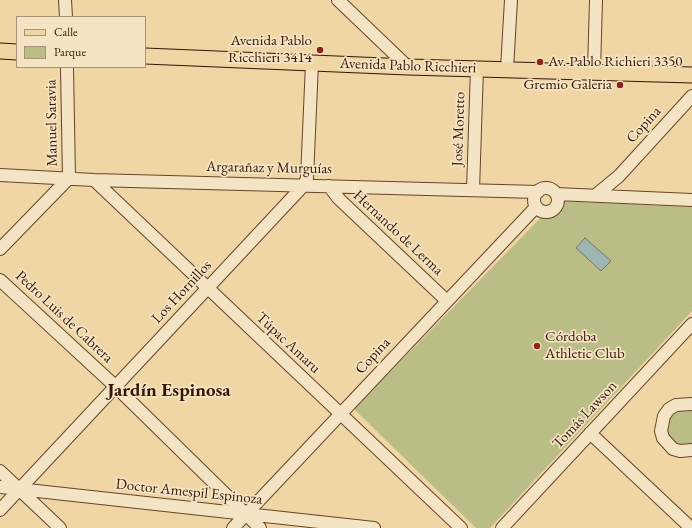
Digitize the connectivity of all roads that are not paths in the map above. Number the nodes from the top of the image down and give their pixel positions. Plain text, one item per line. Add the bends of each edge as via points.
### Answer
1 (65, 0) edge
2 (338, 0) edge
3 (510, 0) edge
4 (596, 0) edge
5 (66, 16) edge
6 (0, 51) edge
7 (16, 52) edge
8 (146, 56) edge
9 (312, 63) junction
10 (692, 66) edge
11 (408, 67) junction
12 (67, 68) edge
13 (476, 68) junction
14 (507, 69) junction
15 (594, 71) junction
16 (671, 73) junction
17 (692, 75) edge
18 (692, 96) edge
19 (0, 175) edge
20 (619, 176) junction
21 (69, 178) junction
22 (94, 180) junction
23 (304, 185) junction
24 (329, 186) junction
25 (473, 190) junction
26 (538, 192) junction
27 (556, 194) junction
28 (596, 195) junction
29 (616, 196) junction
30 (692, 200) edge
31 (536, 206) junction
32 (0, 250) edge
33 (0, 280) edge
34 (207, 288) junction
35 (447, 301) junction
36 (692, 324) edge
37 (115, 386) junction
38 (692, 404) edge
39 (340, 414) junction
40 (590, 433) junction
41 (692, 450) edge
42 (0, 471) edge
43 (0, 487) edge
44 (19, 489) junction
45 (0, 510) edge
46 (246, 515) junction
47 (60, 528) edge
48 (233, 528) edge
49 (260, 528) edge
50 (374, 528) edge
51 (462, 528) edge
52 (502, 528) edge
53 (691, 528) edge

1 - 5 street
2 - 11 street
3 - 14 street
4 - 15 street
6 - 7 main road
8 - 9 main road, Avenida Pablo Ricchieri
9 - 11 main road, Avenida Pablo Ricchieri
9 - 23 street via 307,178
10 - 16 main road, Avenida Pablo Ricchieri
11 - 13 main road, Avenida Pablo Ricchieri
12 - 21 street, Manuel Saravia
13 - 14 main road, Avenida Pablo Ricchieri
13 - 25 street, José Moretto
14 - 15 main road, Avenida Pablo Ricchieri
15 - 16 main road, Avenida Pablo Ricchieri
16 - 17 main road, Avenida Pablo Ricchieri
18 - 20 street, Copina
19 - 21 street, Argarañaz y Murguías
20 - 28 street, Copina
20 - 29 street via 616,181
21 - 22 street, Argarañaz y Murguías
21 - 32 street
22 - 23 street, Argarañaz y Murguías
22 - 34 street, Túpac Amaru
23 - 24 street, Argarañaz y Murguías
23 - 34 street, Los Hornillos
24 - 25 street, Argarañaz y Murguías
24 - 35 street, Hernando de Lerma via 339,199
25 - 26 street, Argarañaz y Murguías
26 - 27 street via 547,188
26 - 31 street via 534,199
27 - 28 street
27 - 31 street via 558,201 552,210 545,212
28 - 29 street
29 - 30 street
31 - 35 street, Copina
33 - 37 street, Pedro Luis de Cabrera
34 - 37 street, Los Hornillos
34 - 39 street, Túpac Amaru
35 - 39 street, Copina
36 - 40 street, Tomás Lawson
37 - 44 street, Los Hornillos
37 - 46 street, Pedro Luis de Cabrera
38 - 41 street via 676,405 669,409 664,416 661,431 663,438 673,449
39 - 46 street, Copina
39 - 51 street, Túpac Amaru
40 - 52 street, Tomás Lawson
40 - 53 street
42 - 44 street
43 - 44 street, Doctor Amespil Espinoza
44 - 45 street, Los Hornillos
44 - 46 street, Doctor Amespil Espinoza
44 - 47 street
46 - 48 street, Copina
46 - 49 street, Pedro Luis de Cabrera
46 - 50 street, Doctor Amespil Espinoza

